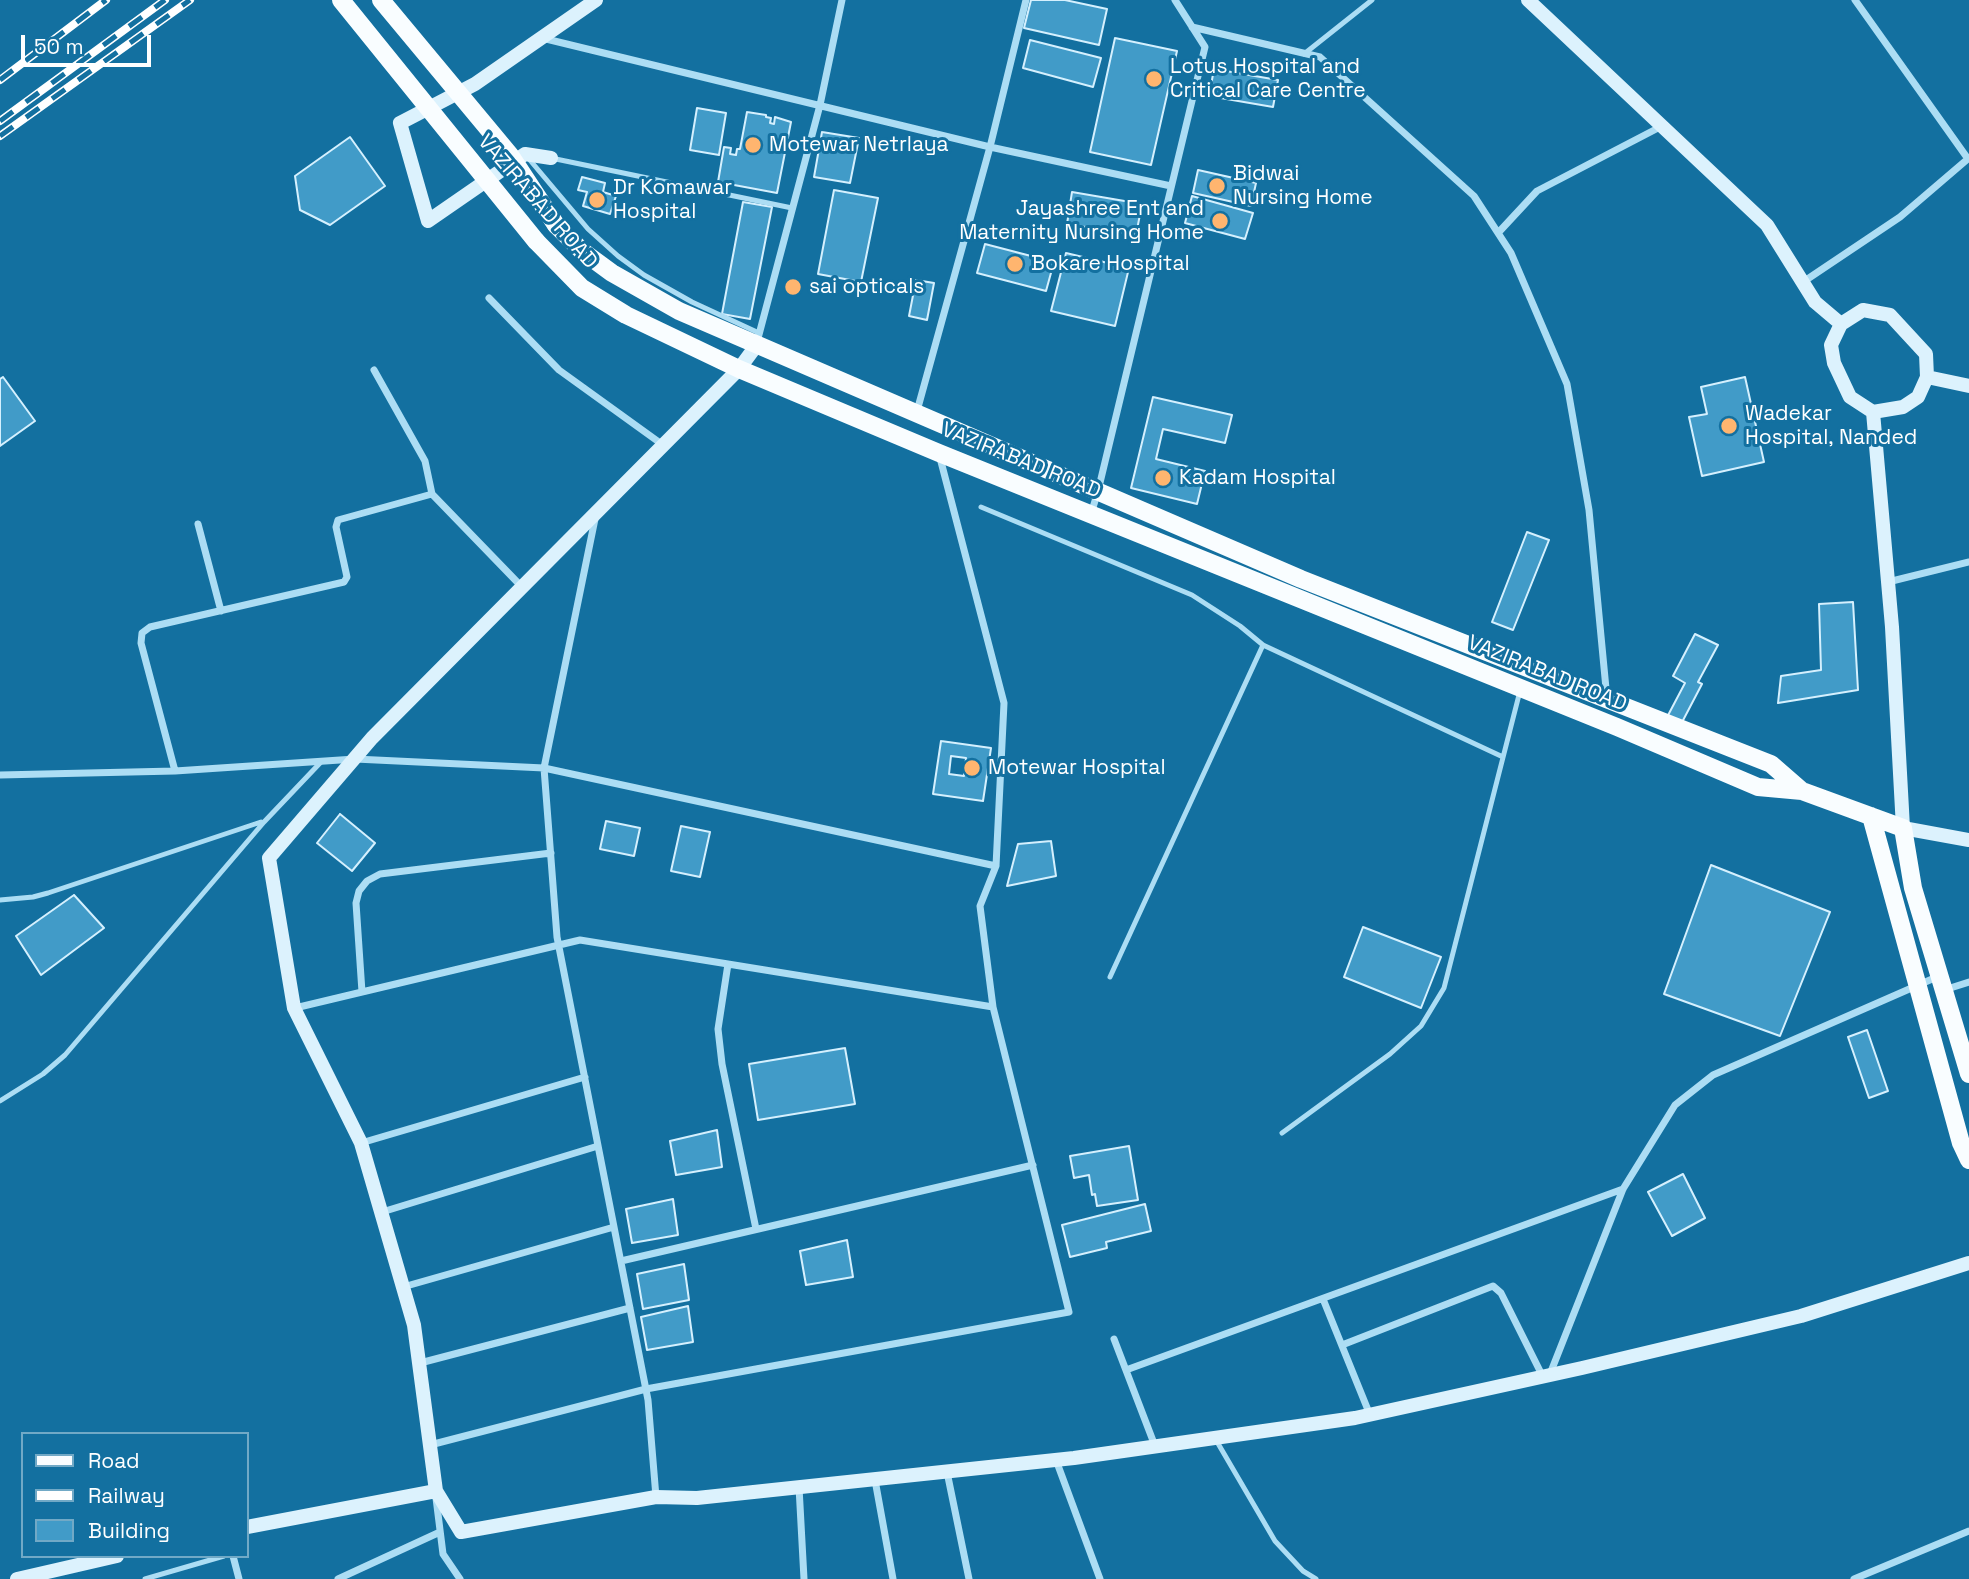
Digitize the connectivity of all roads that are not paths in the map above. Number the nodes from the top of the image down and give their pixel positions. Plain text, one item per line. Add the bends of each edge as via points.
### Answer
1 (341, 0) edge
2 (382, 0) edge
3 (596, 0) edge
4 (842, 0) edge
5 (1026, 0) edge
6 (1175, 0) edge
7 (1372, 0) edge
8 (1528, 0) edge
9 (1855, 0) edge
10 (1192, 27) junction
11 (541, 38) junction
12 (1304, 54) junction
13 (820, 105) junction
14 (1663, 126) junction
15 (990, 147) junction
16 (525, 154) junction
17 (551, 158) joint
18 (1968, 159) edge
19 (1171, 186) junction
20 (793, 208) junction
21 (1498, 233) junction
22 (1803, 282) junction
23 (489, 298) dead end
24 (1841, 324) junction
25 (757, 340) junction
26 (739, 369) junction
27 (374, 370) dead end
28 (1927, 377) junction
29 (843, 380) junction
30 (1969, 386) edge
31 (831, 408) junction
32 (917, 412) junction
33 (1873, 412) junction
34 (663, 445) junction
35 (939, 453) junction
36 (1098, 491) junction
37 (432, 494) junction
38 (981, 508) dead end
39 (596, 513) junction
40 (1091, 514) junction
41 (198, 524) dead end
42 (1969, 562) edge
43 (1886, 583) junction
44 (522, 587) junction
45 (221, 611) junction
46 (1264, 645) junction
47 (1521, 688) junction
48 (1607, 700) junction
49 (1503, 757) junction
50 (355, 759) junction
51 (321, 762) junction
52 (544, 768) junction
53 (175, 771) junction
54 (0, 775) edge
55 (1802, 791) junction
56 (1871, 816) junction
57 (264, 822) junction
58 (1903, 828) junction
59 (1969, 840) edge
60 (551, 853) junction
61 (996, 866) junction
62 (0, 900) edge
63 (558, 946) junction
64 (728, 964) junction
65 (1110, 977) dead end
66 (1969, 982) edge
67 (1941, 983) junction
68 (1917, 985) junction
69 (362, 992) junction
70 (993, 1007) junction
71 (294, 1008) junction
72 (1969, 1074) edge
73 (585, 1077) junction
74 (0, 1101) edge
75 (1282, 1133) dead end
76 (361, 1143) junction
77 (598, 1146) junction
78 (1969, 1160) edge
79 (1033, 1165) junction
80 (1623, 1189) junction
81 (381, 1212) junction
82 (614, 1227) junction
83 (756, 1230) junction
84 (621, 1261) junction
85 (1969, 1263) edge
86 (403, 1287) junction
87 (1323, 1299) junction
88 (630, 1308) junction
89 (1114, 1339) dead end
90 (1342, 1345) junction
91 (419, 1364) junction
92 (1126, 1370) junction
93 (1546, 1376) junction
94 (646, 1389) junction
95 (1370, 1415) junction
96 (1214, 1438) junction
97 (430, 1445) junction
98 (1155, 1446) junction
99 (1056, 1460) junction
100 (947, 1472) junction
101 (875, 1479) junction
102 (799, 1488) junction
103 (436, 1491) junction
104 (656, 1497) junction
105 (248, 1527) edge
106 (1969, 1531) edge
107 (440, 1532) junction
108 (108, 1558) edge
109 (217, 1558) edge
110 (234, 1558) edge
111 (18, 1579) edge
112 (145, 1579) edge
113 (239, 1579) edge
114 (338, 1579) edge
115 (460, 1579) edge
116 (804, 1579) edge
117 (893, 1579) edge
118 (969, 1579) edge
119 (1100, 1579) edge
120 (1316, 1579) edge
121 (1854, 1579) edge

1 - 26 main road, VAZIRABAD ROAD, bridge via 536,241 582,288 626,315
2 - 25 main road, VAZIRABAD ROAD, bridge via 510,155 556,225 582,251 648,295
3 - 11 street
4 - 13 street
5 - 15 street
6 - 10 street
7 - 12 lane
8 - 14 street
9 - 18 street
10 - 12 street
10 - 19 street via 1205,47
11 - 13 street
11 - 16 street via 475,84 400,123 428,221
12 - 21 street via 1320,57 1474,196
13 - 15 street
13 - 20 street
14 - 21 street via 1537,191
14 - 22 street via 1767,225
15 - 19 street
15 - 32 street
16 - 17 street
16 - 25 lane via 588,229 618,256
17 - 20 lane
18 - 22 street via 1900,217
19 - 36 street
20 - 25 street
21 - 48 street via 1511,253 1567,384 1589,510
22 - 24 street via 1815,302
23 - 34 street via 559,370
24 - 28 street via 1863,310 1889,315 1926,354
24 - 33 street via 1831,345 1834,363 1850,397
25 - 26 street
25 - 29 main road, VAZIRABAD ROAD
26 - 31 main road, VAZIRABAD ROAD
26 - 34 street
27 - 37 street via 425,461
28 - 30 street
28 - 33 street via 1918,397 1903,407
29 - 31 main road
29 - 32 main road, VAZIRABAD ROAD
31 - 35 main road, VAZIRABAD ROAD
32 - 36 main road, VAZIRABAD ROAD
33 - 43 street
34 - 39 street
35 - 40 main road, VAZIRABAD ROAD
35 - 61 street via 1004,703
36 - 40 street
36 - 48 main road, VAZIRABAD ROAD via 1301,579
37 - 44 street
37 - 45 street via 338,520 344,582
38 - 46 lane via 1192,595
39 - 44 street
39 - 52 street
40 - 47 main road, VAZIRABAD ROAD
41 - 45 street
42 - 43 street
43 - 58 street
44 - 50 street
45 - 53 street via 150,627 140,638
46 - 49 lane
46 - 65 lane
47 - 49 lane
47 - 55 main road, VAZIRABAD ROAD via 1758,787
48 - 55 main road, VAZIRABAD ROAD via 1770,765
49 - 75 lane via 1444,988 1421,1026 1390,1054
50 - 51 street
50 - 52 street
50 - 71 street via 270,858
51 - 53 street
51 - 57 lane
52 - 60 street
52 - 61 street
53 - 54 street
55 - 56 main road, VAZIRABAD ROAD
56 - 58 main road, VAZIRABAD ROAD
56 - 68 main road
57 - 62 lane via 48,893
57 - 74 lane via 65,1055
58 - 59 street, VAZIRABAD ROAD
58 - 67 main road via 1913,888
60 - 63 street
60 - 69 street via 380,874 367,881 355,903
61 - 70 street via 980,906
63 - 64 street via 580,940
63 - 69 street
63 - 73 street
64 - 70 street
64 - 83 street via 718,1029
66 - 67 street
67 - 68 street
67 - 72 main road
68 - 78 main road
68 - 80 street via 1713,1075 1675,1105
69 - 71 street
70 - 79 street
71 - 76 street
73 - 76 street
73 - 77 street
76 - 81 street
77 - 81 street
77 - 82 street
79 - 83 street
79 - 94 street via 1069,1312
80 - 87 street
80 - 93 street
81 - 86 street
82 - 84 street
82 - 86 street
83 - 84 street
84 - 88 street
85 - 93 street via 1801,1316
86 - 91 street
87 - 90 street
87 - 92 street
88 - 91 street
88 - 94 street
89 - 92 street
90 - 93 street via 1493,1286
90 - 95 street
91 - 97 street
92 - 98 street
93 - 95 street
94 - 97 street
94 - 104 street
95 - 96 street
96 - 98 street
96 - 120 lane via 1275,1541
97 - 103 street
98 - 99 street
99 - 100 street
99 - 119 street
100 - 101 street
100 - 118 street
101 - 102 street
101 - 117 street
102 - 104 street via 697,1498
102 - 116 street
103 - 104 street via 461,1532
103 - 105 street
103 - 107 street
106 - 121 street
107 - 114 street
107 - 115 street via 443,1553
108 - 111 street
109 - 112 lane
110 - 113 street

